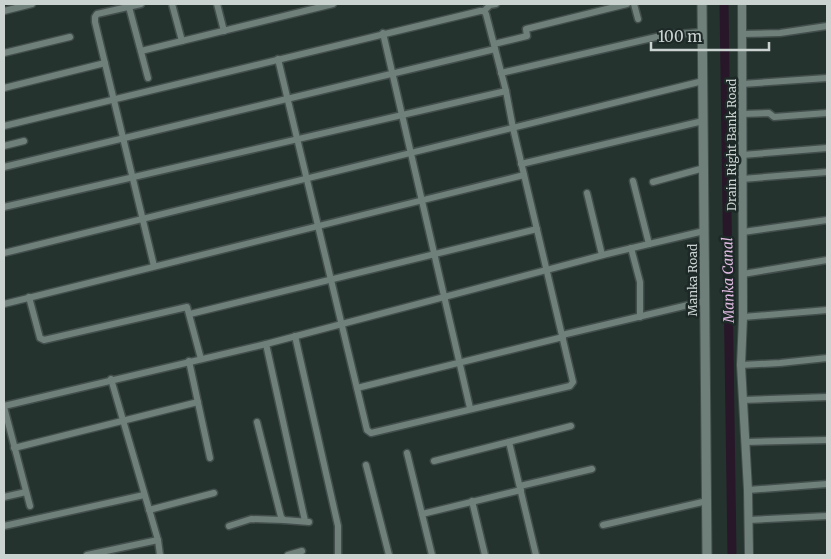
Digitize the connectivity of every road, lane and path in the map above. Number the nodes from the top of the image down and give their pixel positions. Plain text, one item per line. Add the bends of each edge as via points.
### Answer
1 (32, 4) edge
2 (141, 4) edge
3 (172, 4) edge
4 (217, 4) edge
5 (333, 4) edge
6 (496, 4) edge
7 (627, 4) edge
8 (634, 4) edge
9 (702, 4) edge
10 (742, 4) edge
11 (129, 7) junction
12 (304, 7) edge
13 (4, 11) edge
14 (484, 12) junction
15 (638, 19) dead end
16 (827, 26) edge
17 (224, 31) junction
18 (702, 32) junction
19 (383, 33) junction
20 (742, 34) junction
21 (70, 38) dead end
22 (182, 41) junction
23 (494, 47) junction
24 (141, 51) junction
25 (4, 53) edge
26 (278, 59) junction
27 (105, 63) junction
28 (501, 73) junction
29 (393, 74) junction
30 (148, 78) dead end
31 (827, 78) edge
32 (703, 81) junction
33 (742, 84) junction
34 (4, 88) edge
35 (506, 91) junction
36 (114, 100) junction
37 (288, 100) junction
38 (402, 113) junction
39 (742, 114) junction
40 (827, 114) edge
41 (703, 121) junction
42 (4, 126) edge
43 (513, 128) junction
44 (298, 139) junction
45 (123, 140) junction
46 (24, 141) dead end
47 (4, 146) edge
48 (827, 148) edge
49 (412, 154) junction
50 (742, 155) junction
51 (522, 164) junction
52 (4, 167) edge
53 (704, 168) junction
54 (827, 172) edge
55 (524, 175) junction
56 (133, 178) junction
57 (308, 179) junction
58 (742, 179) junction
59 (633, 181) dead end
60 (653, 182) dead end
61 (587, 193) dead end
62 (422, 200) junction
63 (4, 207) edge
64 (143, 220) junction
65 (827, 220) edge
66 (319, 225) junction
67 (537, 229) junction
68 (704, 231) junction
69 (743, 232) junction
70 (649, 244) junction
71 (631, 248) junction
72 (4, 253) edge
73 (602, 255) junction
74 (435, 256) junction
75 (827, 260) edge
76 (154, 266) junction
77 (547, 271) junction
78 (743, 274) junction
79 (331, 281) junction
80 (29, 297) junction
81 (444, 297) junction
82 (705, 301) junction
83 (4, 304) edge
84 (827, 310) edge
85 (190, 314) junction
86 (640, 317) junction
87 (743, 317) junction
88 (341, 324) junction
89 (295, 336) junction
90 (563, 336) junction
91 (266, 344) junction
92 (827, 358) edge
93 (201, 359) junction
94 (189, 361) junction
95 (460, 363) junction
96 (741, 364) junction
97 (111, 379) junction
98 (357, 388) junction
99 (827, 397) edge
100 (744, 400) junction
101 (198, 402) junction
102 (4, 406) edge
103 (470, 408) junction
104 (123, 422) junction
105 (257, 422) dead end
106 (571, 426) dead end
107 (827, 440) edge
108 (509, 442) junction
109 (746, 442) junction
110 (14, 448) junction
111 (407, 452) dead end
112 (210, 458) dead end
113 (434, 461) dead end
114 (366, 465) dead end
115 (592, 469) dead end
116 (827, 484) edge
117 (521, 488) junction
118 (748, 490) junction
119 (26, 492) junction
120 (214, 493) dead end
121 (144, 495) junction
122 (4, 498) edge
123 (472, 501) junction
124 (707, 501) junction
125 (30, 506) dead end
126 (149, 510) junction
127 (422, 514) junction
128 (827, 516) edge
129 (284, 520) junction
130 (749, 520) junction
131 (602, 525) dead end
132 (4, 526) edge
133 (229, 526) dead end
134 (158, 540) junction
135 (302, 551) dead end
136 (87, 555) edge
137 (160, 555) edge
138 (288, 555) edge
139 (338, 555) edge
140 (389, 555) edge
141 (432, 555) edge
142 (485, 555) edge
143 (536, 555) edge
144 (707, 555) edge
145 (749, 555) edge

1 - 13 street
2 - 11 street
3 - 22 street
4 - 17 street
5 - 12 street
6 - 14 street
7 - 23 street via 526,29 527,36
8 - 15 street
9 - 18 main road, Manka Road
10 - 20 street, Drain Right Bank Road
11 - 24 street
11 - 27 street via 95,17
12 - 17 street
14 - 19 street
14 - 23 street
16 - 20 street via 780,33
17 - 22 street
18 - 28 street via 665,35
18 - 32 main road, Manka Road
19 - 26 street
19 - 29 street
20 - 33 street, Drain Right Bank Road
21 - 25 street
22 - 24 street
23 - 28 street
23 - 29 street
24 - 30 street
26 - 36 street
26 - 37 street
27 - 34 street
27 - 36 street
28 - 35 street
29 - 37 street
29 - 38 street
31 - 33 street
32 - 41 main road, Manka Road
32 - 43 street
33 - 39 street, Drain Right Bank Road
35 - 38 street
35 - 43 street
36 - 42 street
36 - 45 street
37 - 44 street
37 - 45 street
38 - 44 street
38 - 49 street
39 - 40 street via 769,113 774,117
39 - 50 street, Drain Right Bank Road
41 - 51 street
41 - 53 main road, Manka Road
43 - 49 street
43 - 51 street
44 - 56 street
44 - 57 street
45 - 52 street
45 - 56 street
46 - 47 street
48 - 50 street
49 - 57 street
49 - 62 street
50 - 58 street, Drain Right Bank Road
51 - 55 street
53 - 60 street
53 - 68 main road, Manka Road
54 - 58 street
55 - 62 street
55 - 67 street
56 - 63 street
56 - 64 street
57 - 64 street
57 - 66 street
58 - 69 street, Drain Right Bank Road
59 - 70 street
61 - 73 street
62 - 66 street
62 - 74 street
64 - 72 street
64 - 76 street
65 - 69 street
66 - 76 street
66 - 79 street
67 - 74 street
67 - 77 street
68 - 70 street
68 - 82 main road, Manka Road
69 - 78 street, Drain Right Bank Road
70 - 71 street
71 - 73 street
71 - 86 street via 640,282
73 - 77 street
74 - 79 street
74 - 81 street
75 - 78 street
76 - 80 street
77 - 81 street
77 - 90 street
78 - 87 street, Drain Right Bank Road
79 - 85 street
79 - 88 street
80 - 83 street
80 - 85 street via 40,338 44,340 185,307
81 - 88 street
81 - 95 street
82 - 86 street
82 - 124 main road, Manka Road
84 - 87 street
85 - 93 street
86 - 90 street
87 - 96 street, Drain Right Bank Road
88 - 89 street
88 - 98 street
89 - 91 street
89 - 139 street via 338,526
90 - 95 street
90 - 103 street via 572,384
91 - 93 street
91 - 129 street via 307,522
92 - 96 street
93 - 94 street
94 - 97 street
94 - 101 street
95 - 98 street
95 - 103 street
96 - 100 street, Drain Right Bank Road
97 - 102 street
97 - 104 street
98 - 103 street via 367,430 371,433
99 - 100 street
100 - 109 street, Drain Right Bank Road
101 - 104 street
101 - 112 street
102 - 110 street
104 - 110 street
104 - 121 street
105 - 129 street
106 - 108 street
107 - 109 street
108 - 113 street
108 - 117 street
109 - 118 street, Drain Right Bank Road
110 - 119 street
111 - 127 street
114 - 140 street
115 - 117 street
116 - 118 street
117 - 123 street
117 - 143 street
118 - 130 street, Drain Right Bank Road
119 - 122 street
119 - 125 street
120 - 126 street
121 - 126 street
121 - 132 street
123 - 127 street
123 - 142 street
124 - 131 street
124 - 144 main road, Manka Road
126 - 134 street
127 - 141 street
128 - 130 street
129 - 133 street via 251,519
130 - 145 street, Drain Right Bank Road
134 - 136 street
134 - 137 street
135 - 138 street

